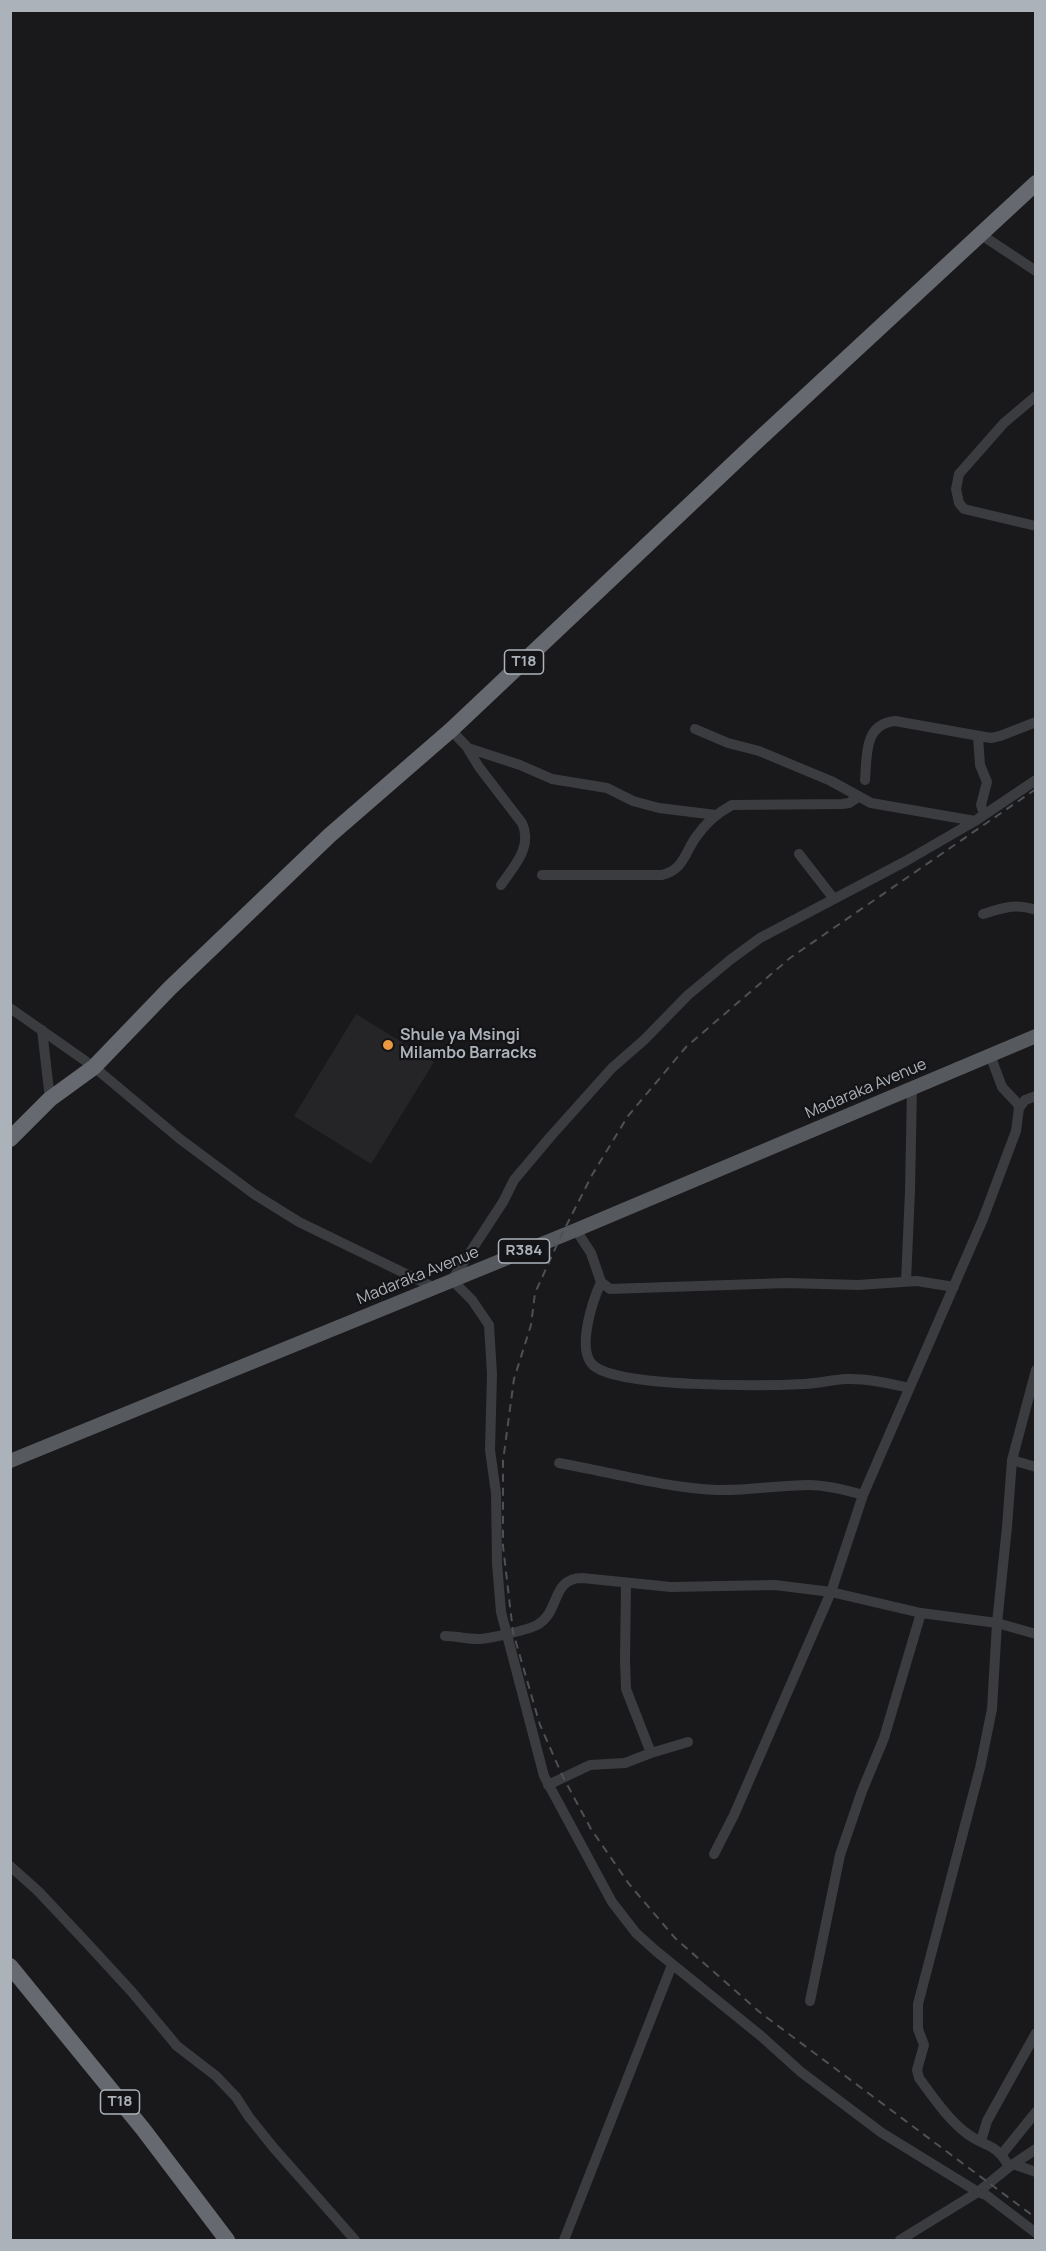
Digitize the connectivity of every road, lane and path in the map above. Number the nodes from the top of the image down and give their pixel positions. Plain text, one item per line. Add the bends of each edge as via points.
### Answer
1 (1035, 183) edge
2 (980, 234) junction
3 (1035, 271) edge
4 (1035, 396) edge
5 (1035, 526) edge
6 (1035, 722) edge
7 (695, 729) dead end
8 (451, 730) junction
9 (978, 736) junction
10 (468, 748) junction
11 (865, 780) dead end
12 (1035, 780) edge
13 (858, 796) junction
14 (984, 814) junction
15 (716, 815) junction
16 (975, 821) junction
17 (799, 854) dead end
18 (542, 875) dead end
19 (501, 885) dead end
20 (834, 899) junction
21 (1035, 910) edge
22 (982, 914) dead end
23 (10, 1008) edge
24 (42, 1029) junction
25 (1035, 1036) edge
26 (990, 1056) junction
27 (94, 1067) junction
28 (912, 1087) junction
29 (1035, 1096) edge
30 (50, 1098) junction
31 (1019, 1108) junction
32 (10, 1139) edge
33 (576, 1230) junction
34 (452, 1280) junction
35 (906, 1281) junction
36 (601, 1282) junction
37 (954, 1287) junction
38 (435, 1288) junction
39 (1035, 1370) edge
40 (909, 1388) junction
41 (1012, 1460) junction
42 (10, 1461) edge
43 (559, 1463) dead end
44 (1035, 1467) edge
45 (863, 1495) junction
46 (626, 1584) junction
47 (831, 1592) junction
48 (921, 1613) junction
49 (997, 1623) junction
50 (507, 1633) junction
51 (1035, 1634) edge
52 (445, 1636) dead end
53 (688, 1742) dead end
54 (651, 1753) junction
55 (548, 1785) junction
56 (714, 1854) dead end
57 (10, 1866) edge
58 (672, 1965) junction
59 (10, 1966) edge
60 (810, 2001) dead end
61 (1035, 2032) edge
62 (1035, 2112) edge
63 (981, 2141) junction
64 (1035, 2149) edge
65 (1002, 2154) junction
66 (1011, 2166) junction
67 (1033, 2174) edge
68 (978, 2192) junction
69 (1035, 2233) edge
70 (227, 2241) edge
71 (355, 2241) edge
72 (564, 2241) edge
73 (900, 2241) edge

1 - 2 highway, T18
2 - 3 street
2 - 8 highway, T18
4 - 5 street via 1004,423 959,474 955,485 964,509
6 - 9 street via 1000,736
7 - 13 street via 728,744 759,751
8 - 10 street
8 - 27 highway, T18 via 330,835 170,988
9 - 11 street via 884,722 872,734
9 - 14 street via 980,765 987,782 981,805
10 - 15 street via 552,779 607,788 645,805
10 - 19 street via 526,832 522,854
12 - 14 street
13 - 15 street via 842,804 732,805
13 - 16 street via 880,805
14 - 16 street
15 - 18 street via 672,872
16 - 20 street
17 - 20 street
20 - 34 street via 740,952 688,995 612,1068 514,1180
21 - 22 street via 1021,905
23 - 24 street
24 - 27 street
24 - 30 street
25 - 26 main road, Madaraka Avenue / R384
26 - 28 main road, Madaraka Avenue / R384
26 - 31 street via 1002,1087
27 - 30 highway, T18
27 - 38 street via 254,1194 299,1222
28 - 33 main road, Madaraka Avenue / R384
28 - 35 street
29 - 31 street
30 - 32 highway, T18
31 - 37 street via 1016,1131 1002,1170
33 - 34 main road, Madaraka Avenue / R384
33 - 36 street via 591,1253
34 - 38 main road, Madaraka Avenue / R384
34 - 50 street via 489,1325 490,1450 496,1493 501,1612
35 - 36 street via 616,1289
35 - 37 street
36 - 40 street via 590,1314 586,1346 591,1364 607,1374 638,1380 766,1386 847,1379
37 - 40 street
38 - 42 main road, Madaraka Avenue / R384
39 - 41 street
40 - 45 street
41 - 44 street
41 - 49 street
43 - 45 street via 658,1484 714,1490 809,1485
45 - 47 street
46 - 47 street via 775,1585
46 - 50 street via 569,1580 544,1620 525,1630
46 - 54 street via 626,1689
47 - 48 street
47 - 56 street
48 - 49 street
48 - 60 street via 884,1738 840,1855
49 - 51 street
49 - 63 street via 992,1709 985,1745 918,2004 918,2029 924,2045 917,2070 919,2078 954,2121
50 - 52 street via 478,1639
50 - 55 street
53 - 54 street
54 - 55 street via 625,1763 581,1767
55 - 58 street via 617,1910
57 - 71 street via 117,1975 177,2046 236,2097 273,2147
58 - 68 street via 823,2090 882,2133
58 - 72 street
59 - 70 highway, T18 via 143,2129
61 - 63 street via 987,2121
62 - 65 street
63 - 65 street
64 - 66 street
65 - 66 street
66 - 67 street
66 - 68 street
68 - 69 street
68 - 73 street

